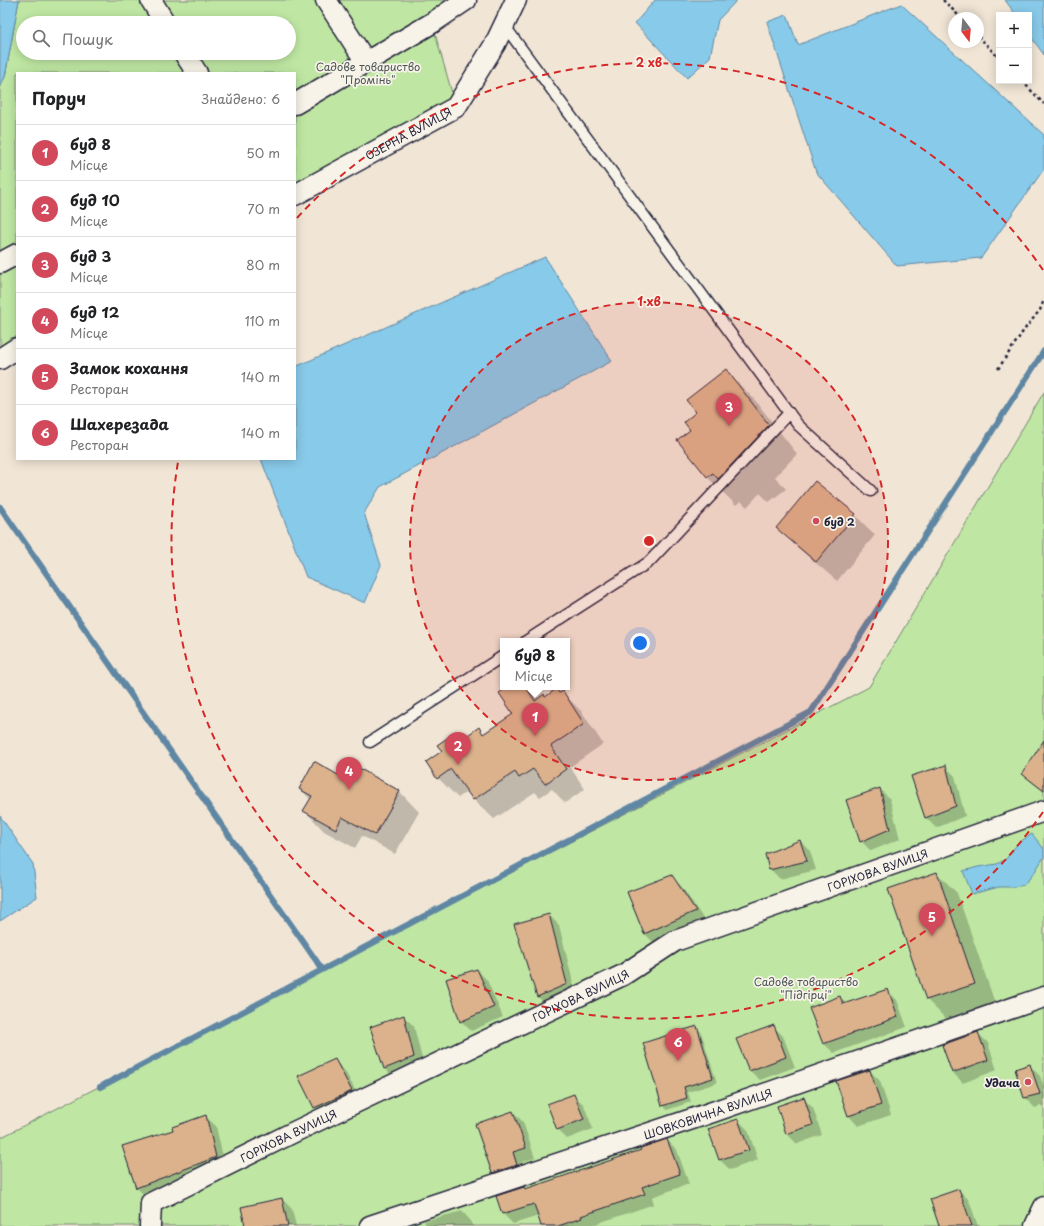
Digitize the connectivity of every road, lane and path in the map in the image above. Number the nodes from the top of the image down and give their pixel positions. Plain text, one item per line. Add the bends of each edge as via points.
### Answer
1 (151, 0) edge
2 (326, 0) edge
3 (466, 0) edge
4 (516, 0) edge
5 (943, 0) edge
6 (954, 12) edge
7 (161, 16) edge
8 (504, 25) junction
9 (984, 42) edge
10 (996, 55) edge
11 (189, 60) edge
12 (366, 62) junction
13 (196, 72) edge
14 (1025, 84) edge
15 (296, 103) edge
16 (1044, 104) edge
17 (296, 194) edge
18 (16, 255) edge
19 (0, 263) edge
20 (1044, 300) edge
21 (16, 349) edge
22 (0, 359) edge
23 (998, 369) dead end
24 (789, 413) junction
25 (871, 491) dead end
26 (531, 638) edge
27 (500, 658) edge
28 (370, 742) dead end
29 (1044, 811) edge
30 (1044, 997) edge
31 (150, 1226) edge
32 (370, 1226) edge

1 - 7 street
2 - 12 street
3 - 12 street
4 - 8 street, ОЗЕРНА ВУЛИЦЯ
5 - 6 path
8 - 17 street, ОЗЕРНА ВУЛИЦЯ via 456,107
8 - 24 lane
9 - 10 path
11 - 13 street
12 - 15 street
14 - 16 path
18 - 19 street
20 - 23 path via 1040,310
21 - 22 street
24 - 25 lane via 798,425
24 - 26 lane via 649,562
27 - 28 lane
29 - 31 street, ГОРІХОВА ВУЛИЦЯ via 675,942 623,975 151,1203
30 - 32 street, ШОВКОВИЧНА ВУЛИЦЯ via 711,1113

